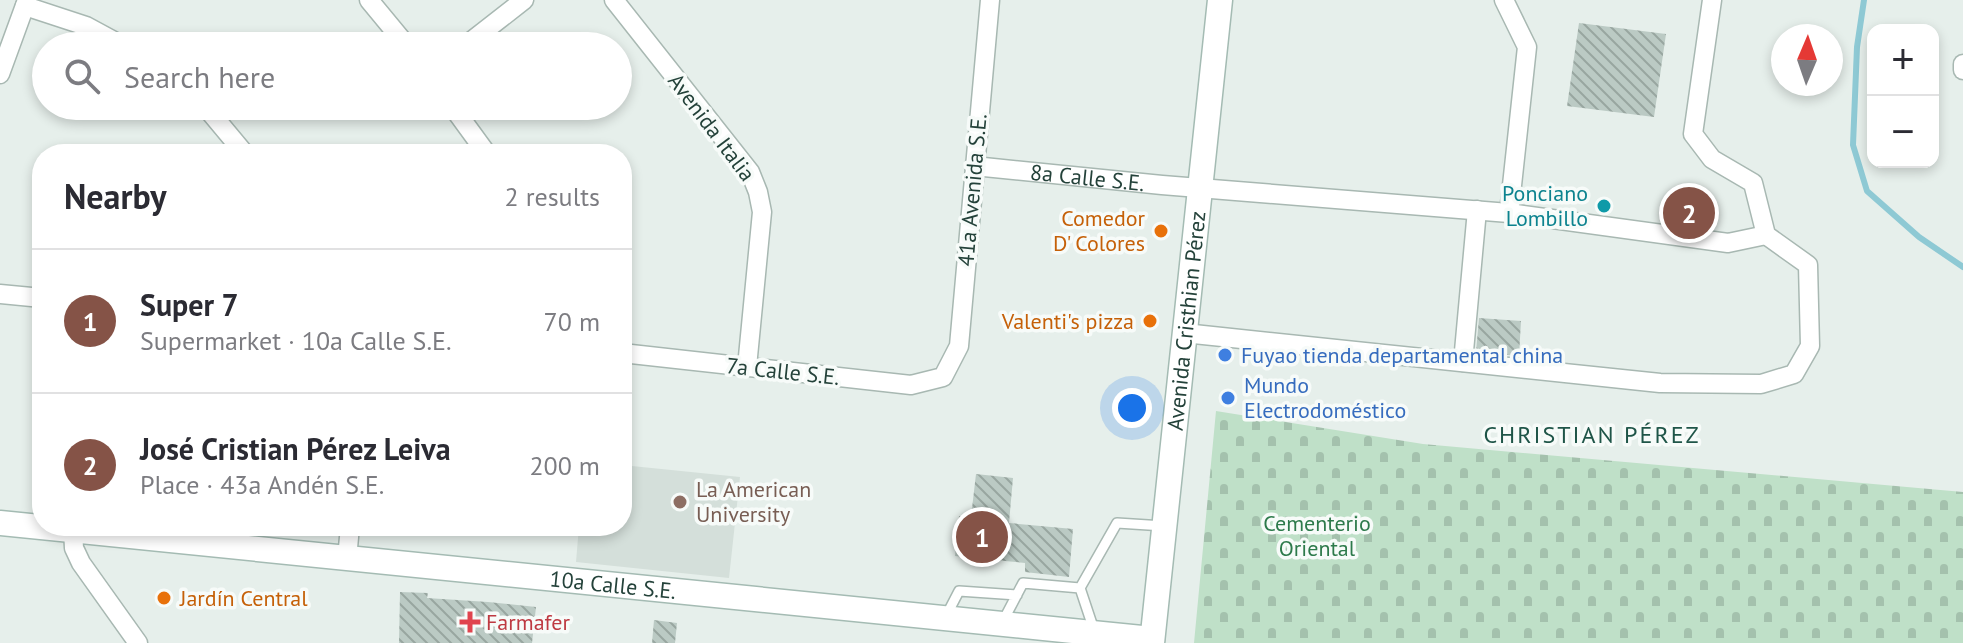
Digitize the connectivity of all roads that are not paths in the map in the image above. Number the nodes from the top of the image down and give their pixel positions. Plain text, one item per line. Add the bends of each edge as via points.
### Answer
1 (369, 0) edge
2 (524, 0) edge
3 (614, 0) edge
4 (990, 0) edge
5 (1220, 0) edge
6 (1504, 0) edge
7 (1712, 0) edge
8 (26, 3) edge
9 (97, 32) edge
10 (395, 32) edge
11 (483, 32) edge
12 (0, 74) edge
13 (217, 120) edge
14 (462, 120) edge
15 (237, 144) edge
16 (480, 144) edge
17 (974, 166) junction
18 (1200, 188) junction
19 (1477, 210) junction
20 (1509, 213) junction
21 (1766, 235) junction
22 (0, 294) edge
23 (32, 297) edge
24 (1184, 333) junction
25 (632, 354) edge
26 (1463, 362) junction
27 (747, 367) junction
28 (943, 377) joint
29 (0, 523) edge
30 (32, 526) edge
31 (1164, 526) junction
32 (73, 536) edge
33 (130, 536) edge
34 (349, 536) edge
35 (347, 559) junction
36 (1080, 588) junction
37 (1017, 595) junction
38 (945, 618) junction
39 (1001, 624) junction
40 (1095, 633) junction
41 (1152, 641) edge
42 (138, 643) edge

1 - 10 street
2 - 11 street
3 - 27 street, Avenida Italia via 750,172 758,192 762,212
4 - 17 street, 41a Avenida S.E.
5 - 18 street, Avenida Cristhian Pérez
6 - 20 street via 1527,47
7 - 21 street via 1693,134 1712,159 1753,183
8 - 9 street
8 - 12 street
13 - 15 street
14 - 16 street
17 - 18 street, 8a Calle S.E.
17 - 28 street, 41a Avenida S.E. via 959,346
18 - 19 street, 8a Calle S.E.
18 - 24 street, Avenida Cristhian Pérez
19 - 20 street, 8a Calle S.E.
19 - 26 street
20 - 21 street, 8a Calle S.E. via 1728,243
21 - 26 street via 1808,265 1810,346 1794,374 1761,384 1660,383
22 - 23 street
24 - 26 street
24 - 31 street, Avenida Cristhian Pérez
25 - 27 street, 7a Calle S.E.
27 - 28 street, 7a Calle S.E. via 911,385
29 - 30 street
31 - 36 lane via 1117,523
31 - 41 street, Avenida Cristhian Pérez
32 - 42 street via 81,563
33 - 35 street, 10a Calle S.E.
34 - 35 street
35 - 38 street, 10a Calle S.E.
36 - 37 lane via 1023,583
36 - 40 lane
37 - 38 lane via 959,591
37 - 39 lane
38 - 39 street, 10a Calle S.E.
39 - 40 street, 10a Calle S.E.
40 - 41 street, 10a Calle S.E.

